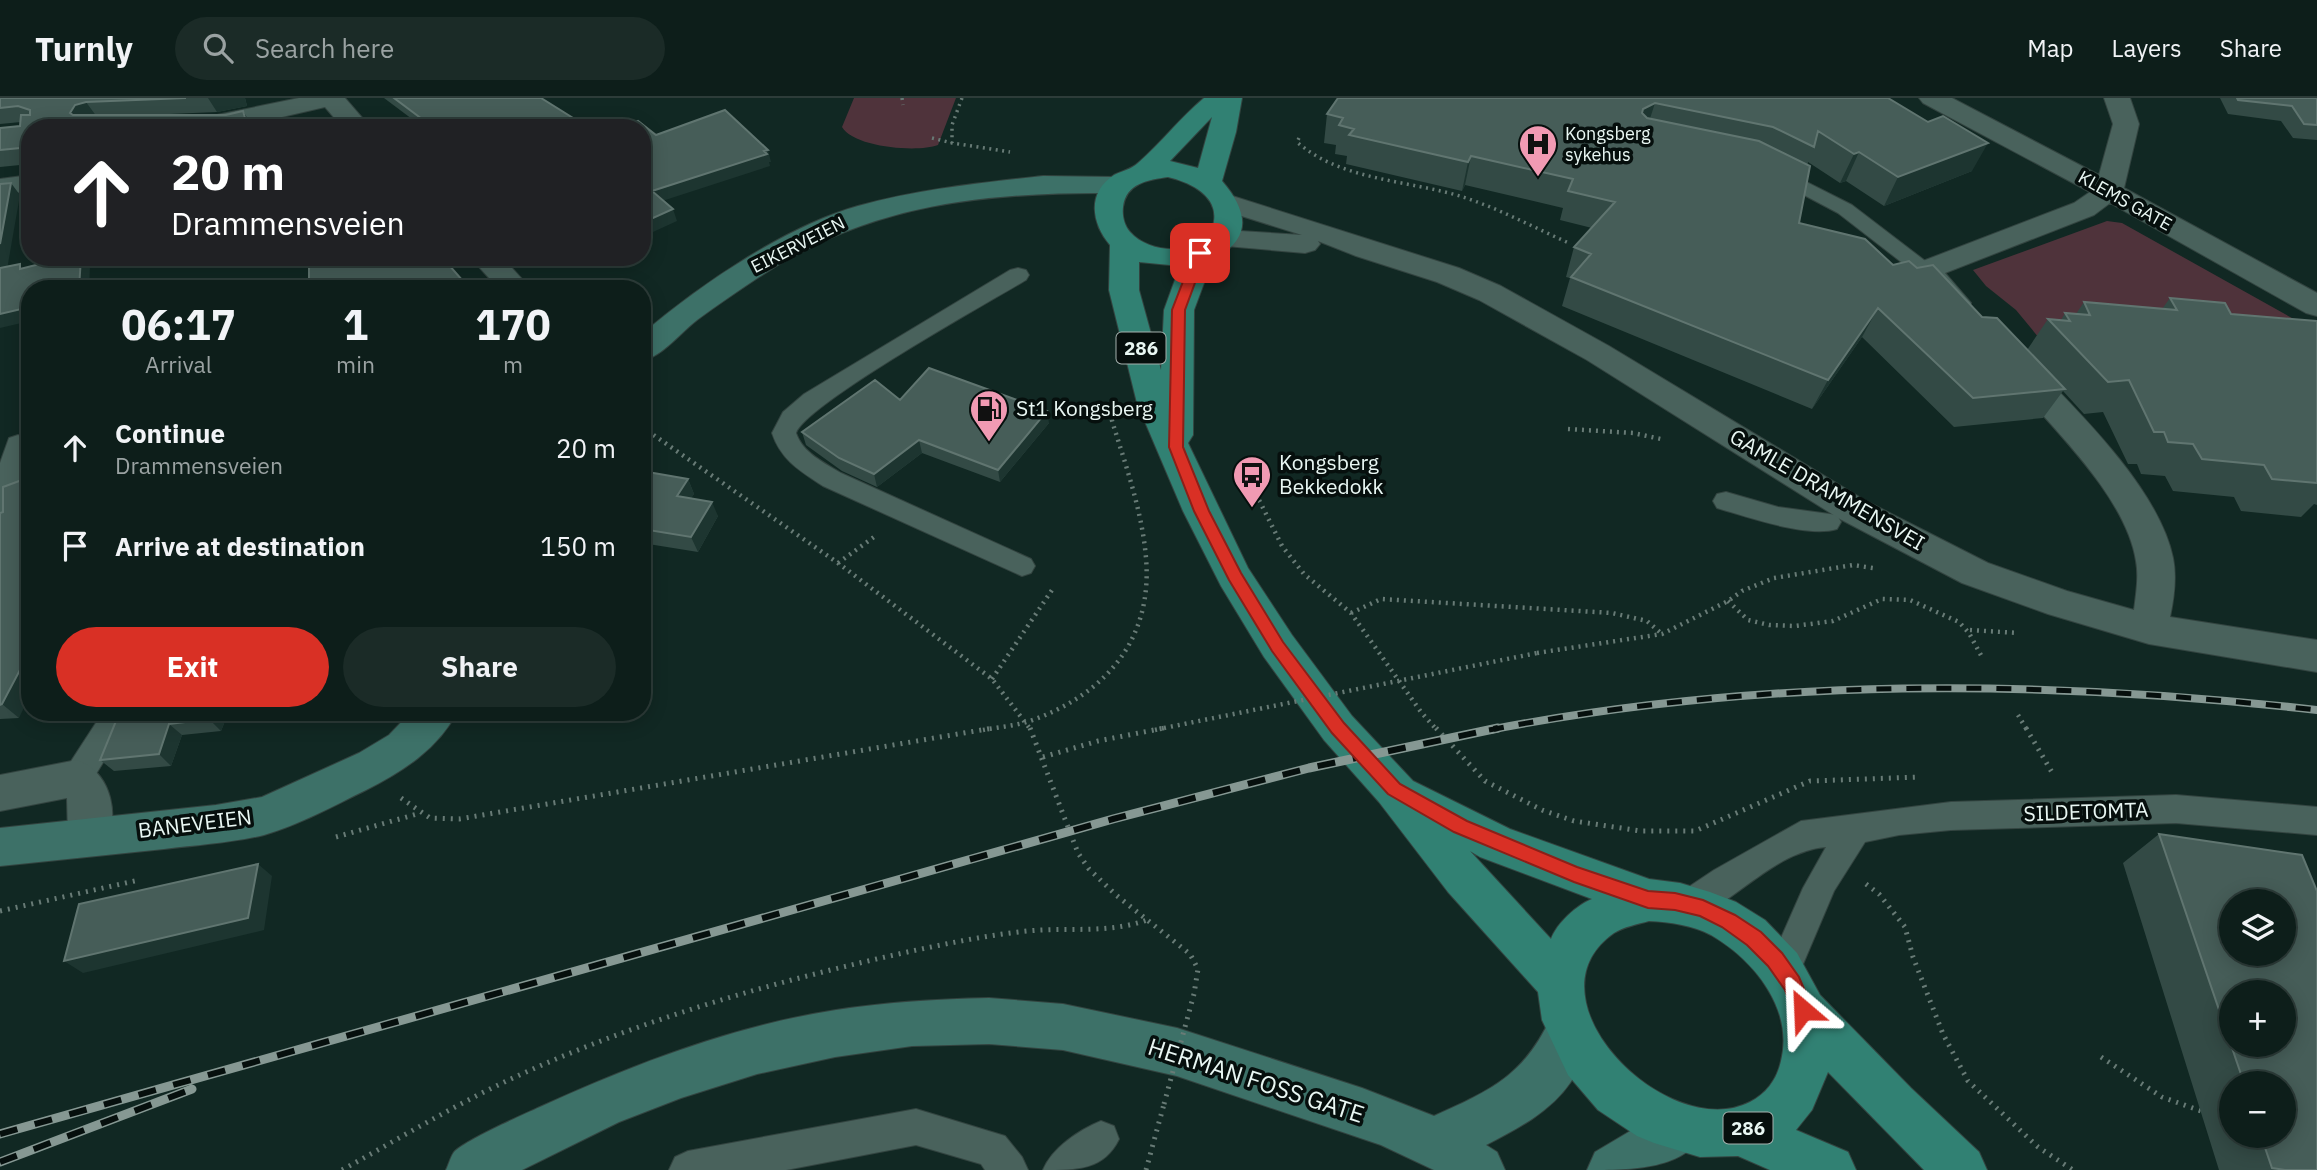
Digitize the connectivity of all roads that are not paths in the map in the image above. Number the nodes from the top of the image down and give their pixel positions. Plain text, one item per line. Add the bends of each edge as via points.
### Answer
1 (330, 98) edge
2 (1219, 98) edge
3 (1229, 98) edge
4 (1931, 98) edge
5 (2117, 98) edge
6 (236, 119) edge
7 (349, 119) edge
8 (1754, 162) edge
9 (1146, 171) junction
10 (21, 184) edge
11 (1117, 185) junction
12 (0, 187) edge
13 (2109, 191) junction
14 (978, 192) junction
15 (1217, 192) junction
16 (1108, 216) junction
17 (1125, 245) junction
18 (1212, 246) junction
19 (1366, 250) junction
20 (494, 266) edge
21 (1926, 270) junction
22 (1018, 275) dead end
23 (507, 280) edge
24 (2317, 306) edge
25 (1972, 319) edge
26 (651, 343) edge
27 (1998, 348) edge
28 (19, 444) dead end
29 (1176, 447) junction
30 (1726, 501) dead end
31 (0, 506) edge
32 (1828, 522) dead end
33 (1022, 566) dead end
34 (2149, 629) junction
35 (2317, 656) edge
36 (113, 721) edge
37 (429, 721) edge
38 (77, 778) junction
39 (1394, 789) junction
40 (0, 793) edge
41 (2317, 821) edge
42 (1855, 830) junction
43 (90, 836) junction
44 (0, 847) edge
45 (1669, 903) junction
46 (1561, 982) junction
47 (1793, 991) junction
48 (1569, 1031) junction
49 (1682, 1129) junction
50 (1739, 1131) junction
51 (1101, 1139) dead end
52 (1435, 1142) junction
53 (472, 1170) edge
54 (688, 1170) edge
55 (1009, 1170) edge
56 (1062, 1170) edge
57 (1479, 1170) edge
58 (1613, 1170) edge
59 (1830, 1170) edge
60 (1961, 1170) edge

1 - 6 street
1 - 7 street
2 - 9 main road
3 - 15 main road, 286
4 - 13 street, KLEMS GATE
5 - 13 street via 2126,124
8 - 21 lane via 1845,209
9 - 11 main road
9 - 15 main road via 1180,170
10 - 12 street
11 - 14 main road, EIKERVEIEN via 1043,184
11 - 16 main road
13 - 21 street via 2084,209
13 - 24 street, KLEMS GATE
14 - 16 main road, EIKERVEIEN
14 - 26 main road, EIKERVEIEN via 890,205 810,236 719,290
15 - 18 main road, 286 via 1231,222
15 - 19 street, GAMLE DRAMMENSVEI
16 - 17 main road
17 - 18 main road via 1159,258 1187,257
17 - 29 main road, 286 via 1124,290 1154,403
18 - 19 street, GAMLE DRAMMENSVEI via 1277,241
18 - 29 main road, 286 via 1179,310
19 - 34 street, GAMLE DRAMMENSVEI via 1490,293 1598,353 1853,510 1975,573
20 - 23 street
21 - 25 street
22 - 33 lane via 834,386 807,405 784,432 791,451 817,471
27 - 34 street via 2074,430 2136,515 2152,549 2155,593
28 - 31 lane
29 - 39 main road, 286 via 1228,564 1278,646 1338,728
30 - 32 lane via 1778,516
34 - 35 street, GAMLE DRAMMENSVEI
36 - 38 lane
37 - 43 main road, BANEVEIEN via 404,747 386,780 307,799 263,816
38 - 40 street
38 - 43 street via 89,797
39 - 45 main road, 286 via 1495,843
39 - 46 main road, 286 via 1464,878
41 - 42 lane, SILDETOMTA via 2176,809 1951,816
42 - 45 lane, SILDETOMTA via 1801,835 1725,880
42 - 47 lane via 1821,883
43 - 44 main road, BANEVEIEN
45 - 46 main road, 286 via 1621,905 1597,916 1579,933 1566,956
45 - 47 main road, 286 via 1729,921 1754,938 1775,960
46 - 48 main road, 286
47 - 50 main road, 286 via 1809,1038 1799,1087 1785,1108 1764,1123
47 - 60 main road, 286 via 1893,1106
48 - 49 main road, 286 via 1583,1058 1626,1103
48 - 52 main road via 1555,1064 1537,1084 1485,1118
49 - 50 main road, 286
49 - 58 main road
50 - 59 main road, 286
51 - 56 lane
52 - 53 main road, HERMAN FOSS GATE via 1220,1063 1161,1048 1060,1027 944,1022 824,1037 693,1069 630,1092
52 - 57 main road, HERMAN FOSS GATE
54 - 55 lane via 916,1127 992,1149

